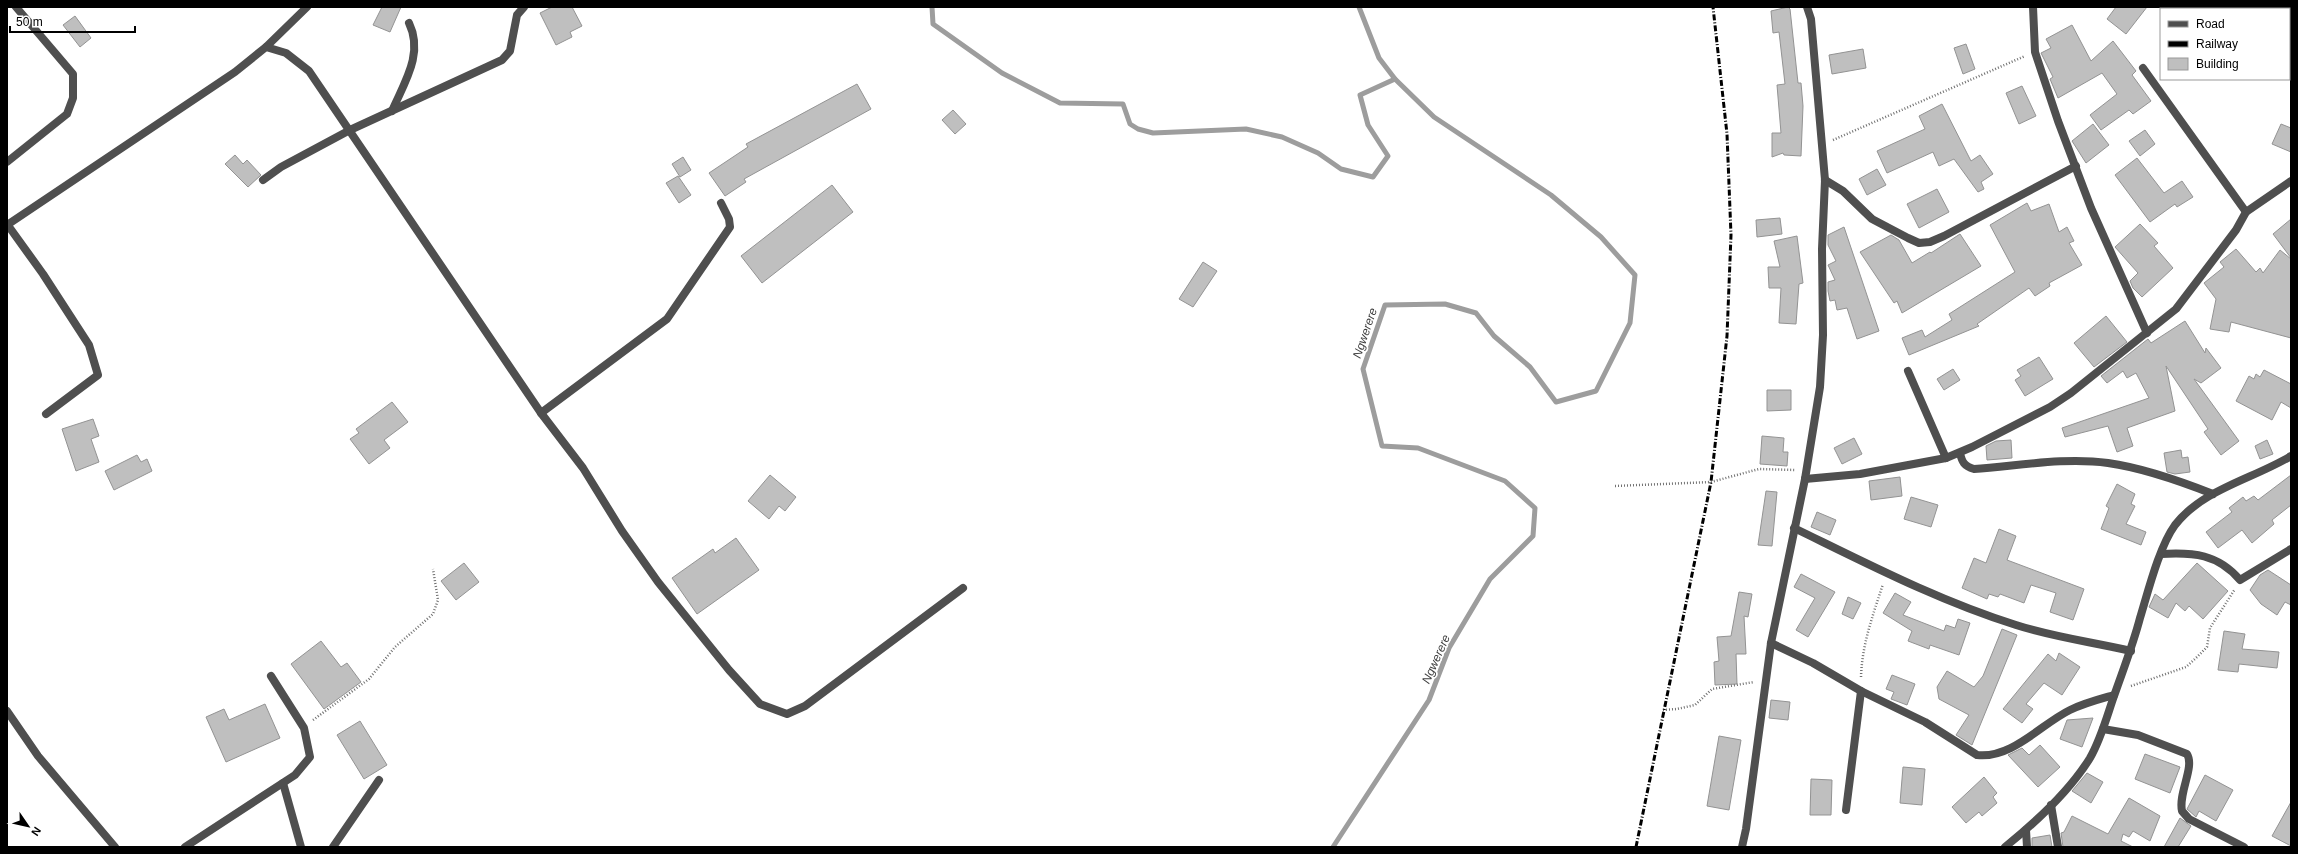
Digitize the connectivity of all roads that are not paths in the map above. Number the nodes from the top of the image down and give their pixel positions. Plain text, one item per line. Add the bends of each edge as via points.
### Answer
1 (16, 7) edge
2 (307, 7) edge
3 (524, 7) edge
4 (1807, 7) edge
5 (2033, 7) edge
6 (409, 23) dead end
7 (266, 48) junction
8 (2143, 68) dead end
9 (392, 111) junction
10 (350, 130) junction
11 (7, 162) edge
12 (2076, 166) junction
13 (263, 180) dead end
14 (1826, 180) junction
15 (2291, 181) edge
16 (721, 203) dead end
17 (2246, 212) junction
18 (7, 225) edge
19 (2147, 333) junction
20 (1908, 371) dead end
21 (541, 413) junction
22 (46, 414) dead end
23 (1960, 453) junction
24 (2291, 456) edge
25 (1946, 458) junction
26 (1805, 479) junction
27 (2213, 494) junction
28 (1794, 528) junction
29 (2291, 549) edge
30 (2161, 554) junction
31 (963, 588) dead end
32 (1771, 643) junction
33 (2131, 652) junction
34 (271, 676) dead end
35 (1861, 691) junction
36 (2114, 694) junction
37 (7, 711) edge
38 (2103, 729) junction
39 (379, 780) dead end
40 (282, 783) junction
41 (2051, 805) junction
42 (1846, 810) dead end
43 (2026, 830) junction
44 (115, 847) edge
45 (185, 847) edge
46 (301, 847) edge
47 (333, 847) edge
48 (1742, 847) edge
49 (2005, 847) edge
50 (2027, 847) edge
51 (2058, 847) edge
52 (2244, 847) edge

1 - 11 street via 73,74 73,98 67,114
2 - 7 street
3 - 9 street via 517,15 510,51 502,60
4 - 14 street via 1811,19
5 - 12 street via 2035,52
6 - 9 street via 415,35 413,65
7 - 10 street via 286,53 309,71
7 - 18 street via 235,72
8 - 17 street
9 - 10 street
10 - 13 street via 280,167
10 - 21 street
12 - 14 street via 1944,236 1930,242 1919,243 1872,220 1843,191
12 - 19 street via 2091,208
14 - 26 street via 1820,387
15 - 17 street
16 - 21 street via 730,227 667,319
17 - 19 street via 2236,230 2176,309
18 - 22 street via 44,274 89,345 98,375
19 - 23 street via 2050,407
20 - 25 street
21 - 31 street via 583,468 622,531 658,582 760,704 787,714 805,706
23 - 25 street
23 - 27 street via 1963,463 1974,469 2049,462 2108,463 2151,473
24 - 27 street via 2265,471
25 - 26 street via 1880,471
26 - 28 street
27 - 30 street via 2191,509 2174,526
28 - 32 street
28 - 33 street via 1887,572 2016,625 2049,635
29 - 30 street via 2240,580 2230,568 2218,561 2191,553
30 - 33 street
32 - 35 street via 1813,663
32 - 48 street
33 - 36 street
34 - 40 street via 304,728 310,749 310,757 295,775
35 - 36 street via 1925,722 1970,752 1987,756 2016,744 2070,709
35 - 42 street
36 - 38 street
37 - 44 street via 38,756
38 - 41 street via 2090,757 2075,779
38 - 52 street via 2138,735 2186,754 2190,758 2180,803 2182,811 2189,819
39 - 47 street
40 - 45 street
40 - 46 street
41 - 43 street
41 - 51 street
43 - 49 street
43 - 50 street

